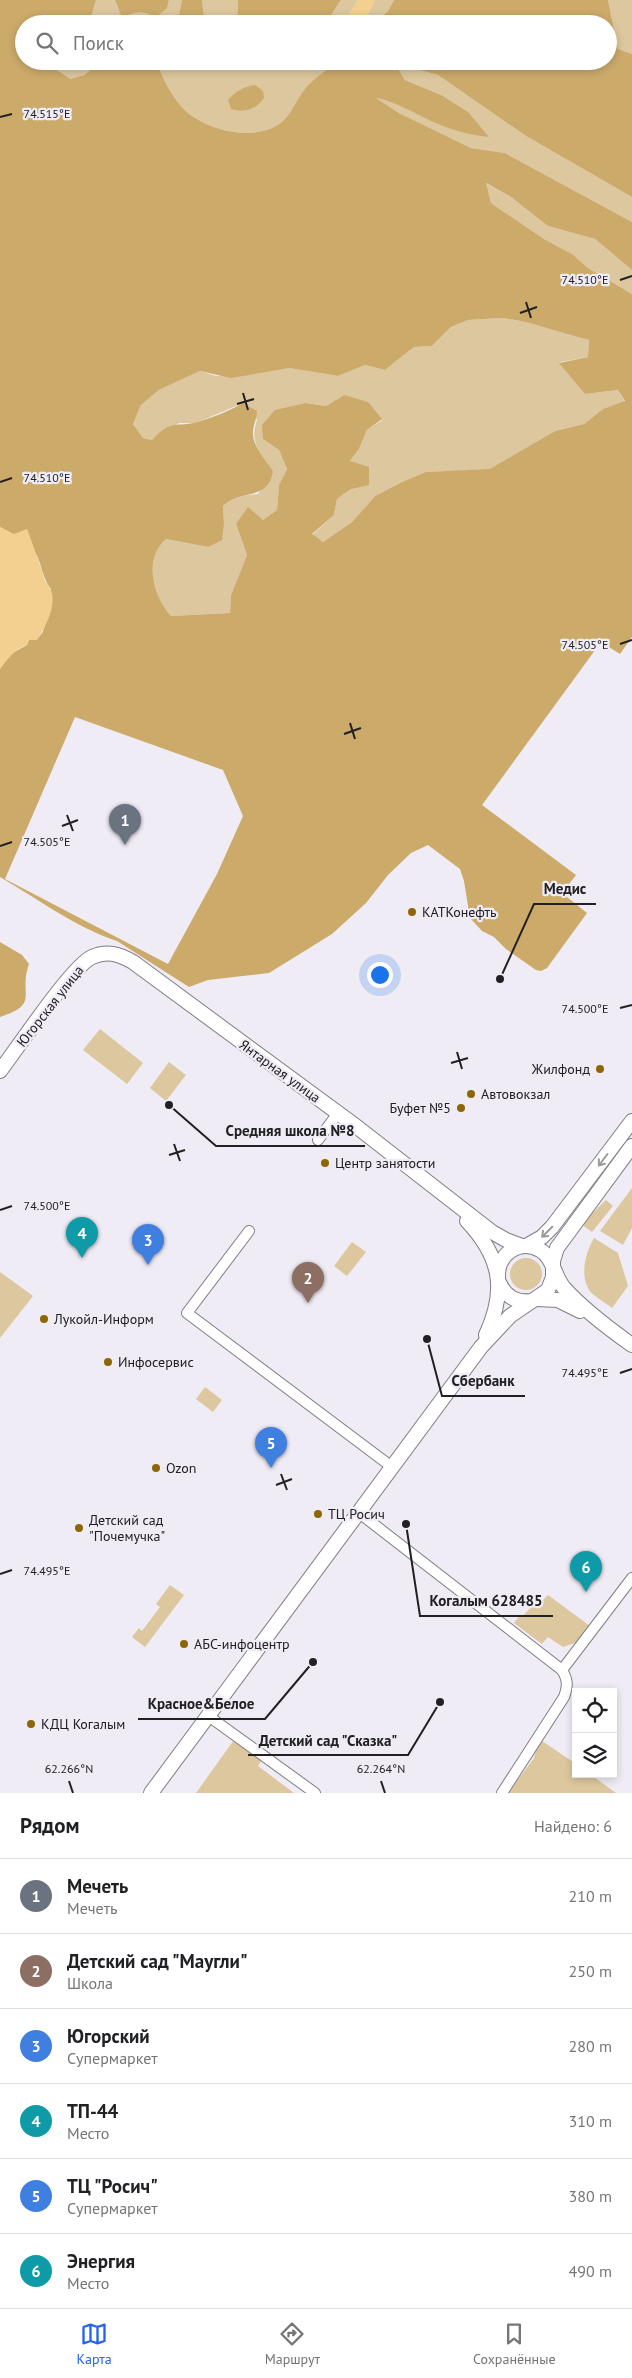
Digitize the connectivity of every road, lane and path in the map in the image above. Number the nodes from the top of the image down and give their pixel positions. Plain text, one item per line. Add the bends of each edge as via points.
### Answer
1 (108, 953) joint
2 (0, 1071) edge
3 (338, 1113) junction
4 (632, 1121) edge
5 (318, 1140) dead end
6 (632, 1146) edge
7 (447, 1199) junction
8 (249, 1231) dead end
9 (524, 1246) junction
10 (553, 1267) junction
11 (498, 1280) junction
12 (535, 1300) junction
13 (603, 1324) junction
14 (632, 1345) edge
15 (481, 1347) junction
16 (392, 1467) junction
17 (358, 1512) junction
18 (632, 1578) edge
19 (562, 1670) junction
20 (207, 1715) junction
21 (151, 1793) edge
22 (315, 1793) edge
23 (502, 1793) edge

1 - 2 main road, Югорская улица via 90,957 78,967
1 - 3 main road, Янтарная улица via 132,962
3 - 5 street
3 - 7 main road, Янтарная улица
4 -> 9 main road via 552,1228
6 - 10 main road via 557,1248
7 - 9 main road via 499,1237
7 - 11 main road via 481,1238 491,1255
8 - 16 street via 188,1313
9 - 10 main road via 542,1251
9 - 11 main road via 512,1249 504,1257 499,1264
10 - 12 main road via 551,1286
10 - 13 main road via 565,1289
11 - 12 main road via 503,1290 514,1299
11 - 15 main road via 498,1308
12 - 13 main road via 564,1302
12 - 15 main road via 510,1316
13 - 14 main road
15 - 16 main road
16 - 17 main road
17 - 19 street
17 - 20 main road
18 - 19 street
19 - 23 street via 568,1683 564,1697
20 - 21 main road
20 - 22 street

